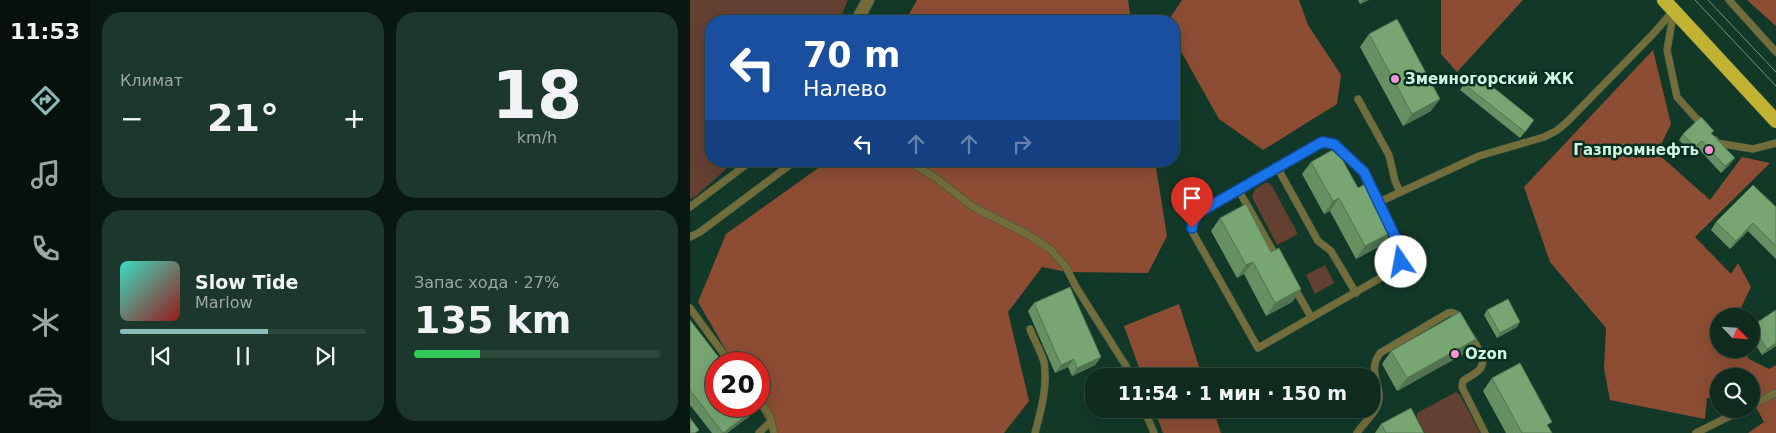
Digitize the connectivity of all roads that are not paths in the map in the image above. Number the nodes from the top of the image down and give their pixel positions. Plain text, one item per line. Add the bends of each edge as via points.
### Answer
1 (868, 0) edge
2 (1664, 0) edge
3 (1729, 0) edge
4 (1674, 10) junction
5 (860, 15) edge
6 (1776, 52) edge
7 (1358, 99) dead end
8 (1776, 122) edge
9 (1706, 130) edge
10 (1711, 136) edge
11 (1776, 143) edge
12 (742, 167) edge
13 (787, 167) edge
14 (919, 167) edge
15 (1277, 167) junction
16 (1238, 189) junction
17 (1400, 192) junction
18 (1379, 202) junction
19 (690, 208) edge
20 (690, 237) edge
21 (1282, 266) edge
22 (1292, 283) edge
23 (1356, 293) junction
24 (690, 308) edge
25 (1311, 317) junction
26 (1030, 329) dead end
27 (722, 352) edge
28 (1127, 368) edge
29 (1776, 393) edge
30 (1760, 401) edge
31 (770, 416) edge
32 (1148, 418) edge
33 (1726, 418) edge
34 (771, 421) junction
35 (759, 433) edge
36 (774, 433) edge
37 (1035, 433) edge
38 (1154, 433) edge
39 (1357, 433) edge
40 (1485, 433) edge
41 (1696, 433) edge

1 - 5 street
2 - 4 highway
3 - 6 lane
4 - 8 highway
4 - 9 lane via 1667,50 1677,97
4 - 17 lane via 1556,131 1479,156
7 - 17 lane via 1389,155
10 - 11 lane via 1717,143 1754,149
12 - 19 lane
13 - 20 lane
14 - 28 lane via 973,206 1050,249 1066,267
15 - 16 lane
15 - 18 lane via 1322,142 1330,142 1364,172
15 - 23 lane via 1318,241 1331,251
16 - 21 lane
16 - 25 lane via 1198,213 1192,228 1258,348
17 - 18 lane
18 - 23 lane via 1402,251 1401,262 1396,269
22 - 25 lane
23 - 25 lane
24 - 27 lane
26 - 37 lane via 1044,362 1044,393
29 - 30 lane
31 - 34 lane
32 - 38 lane
33 - 41 lane
34 - 35 lane
34 - 36 lane
39 - 40 lane via 1377,407 1376,359 1451,312 1458,316 1482,357 1481,368 1461,385

